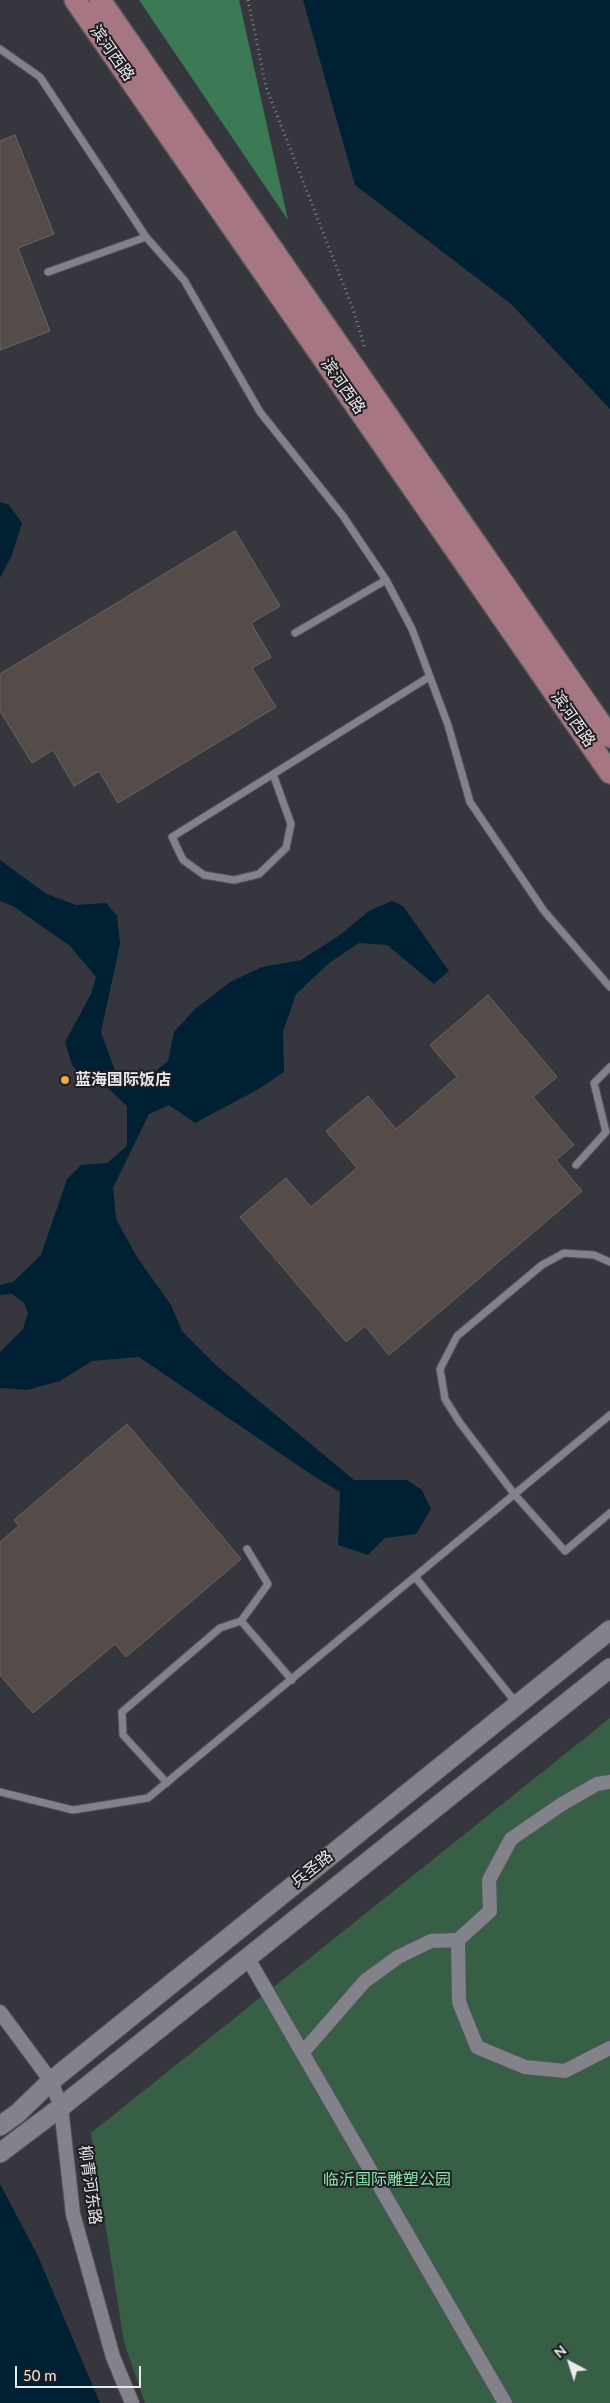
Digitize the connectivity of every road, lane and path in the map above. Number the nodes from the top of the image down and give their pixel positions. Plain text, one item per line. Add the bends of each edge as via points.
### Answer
1 (76, 0) edge
2 (100, 0) edge
3 (248, 0) edge
4 (0, 49) edge
5 (146, 237) junction
6 (48, 272) dead end
7 (367, 354) dead end
8 (386, 580) junction
9 (296, 633) dead end
10 (429, 676) junction
11 (610, 737) edge
12 (610, 773) edge
13 (273, 774) junction
14 (610, 987) edge
15 (610, 1067) edge
16 (576, 1165) dead end
17 (610, 1262) edge
18 (610, 1415) edge
19 (515, 1495) junction
20 (610, 1513) edge
21 (247, 1549) dead end
22 (416, 1578) junction
23 (241, 1621) junction
24 (610, 1630) edge
25 (610, 1668) edge
26 (292, 1680) junction
27 (517, 1704) junction
28 (610, 1782) edge
29 (167, 1783) junction
30 (0, 1792) edge
31 (458, 1940) junction
32 (247, 1957) junction
33 (0, 2012) edge
34 (610, 2048) edge
35 (303, 2052) junction
36 (51, 2081) junction
37 (61, 2108) junction
38 (0, 2126) edge
39 (0, 2153) edge
40 (132, 2403) edge
41 (505, 2403) edge

1 - 12 main road, 滨河西路
2 - 11 main road, 滨河西路
3 - 7 path via 266,87 354,309
4 - 5 lane via 40,76
5 - 6 lane
5 - 8 lane via 184,280 260,412 343,516
8 - 9 lane
8 - 10 lane via 412,629
10 - 13 lane
10 - 14 lane via 448,725 470,802 544,911
13 - 13 lane via 172,837 183,860 204,875 234,880 259,874 286,848 291,824
15 - 16 lane via 594,1083 606,1132
17 - 19 lane via 594,1255 564,1253 542,1265 457,1336 440,1370 446,1399 460,1423
18 - 19 lane
19 - 20 lane via 565,1551
19 - 22 lane
21 - 23 lane via 268,1584
22 - 26 lane
22 - 27 lane
23 - 26 lane
23 - 29 lane via 220,1628 122,1712 123,1736
24 - 27 main road, 兵圣路
25 - 32 main road, 兵圣路
26 - 29 lane
27 - 36 main road, 兵圣路
28 - 31 street via 597,1784 510,1839 488,1880 490,1911
29 - 30 lane via 148,1798 72,1810
31 - 34 street via 459,2002 477,2046 525,2067 565,2071
31 - 35 street via 431,1941 398,1957 365,1982
32 - 35 street
32 - 37 main road, 兵圣路
33 - 36 street, 柳青河东路
35 - 41 street
36 - 37 street, 柳青河东路
36 - 38 main road, 兵圣路
37 - 39 main road, 兵圣路
37 - 40 street, 柳青河东路 via 74,2214 113,2357

